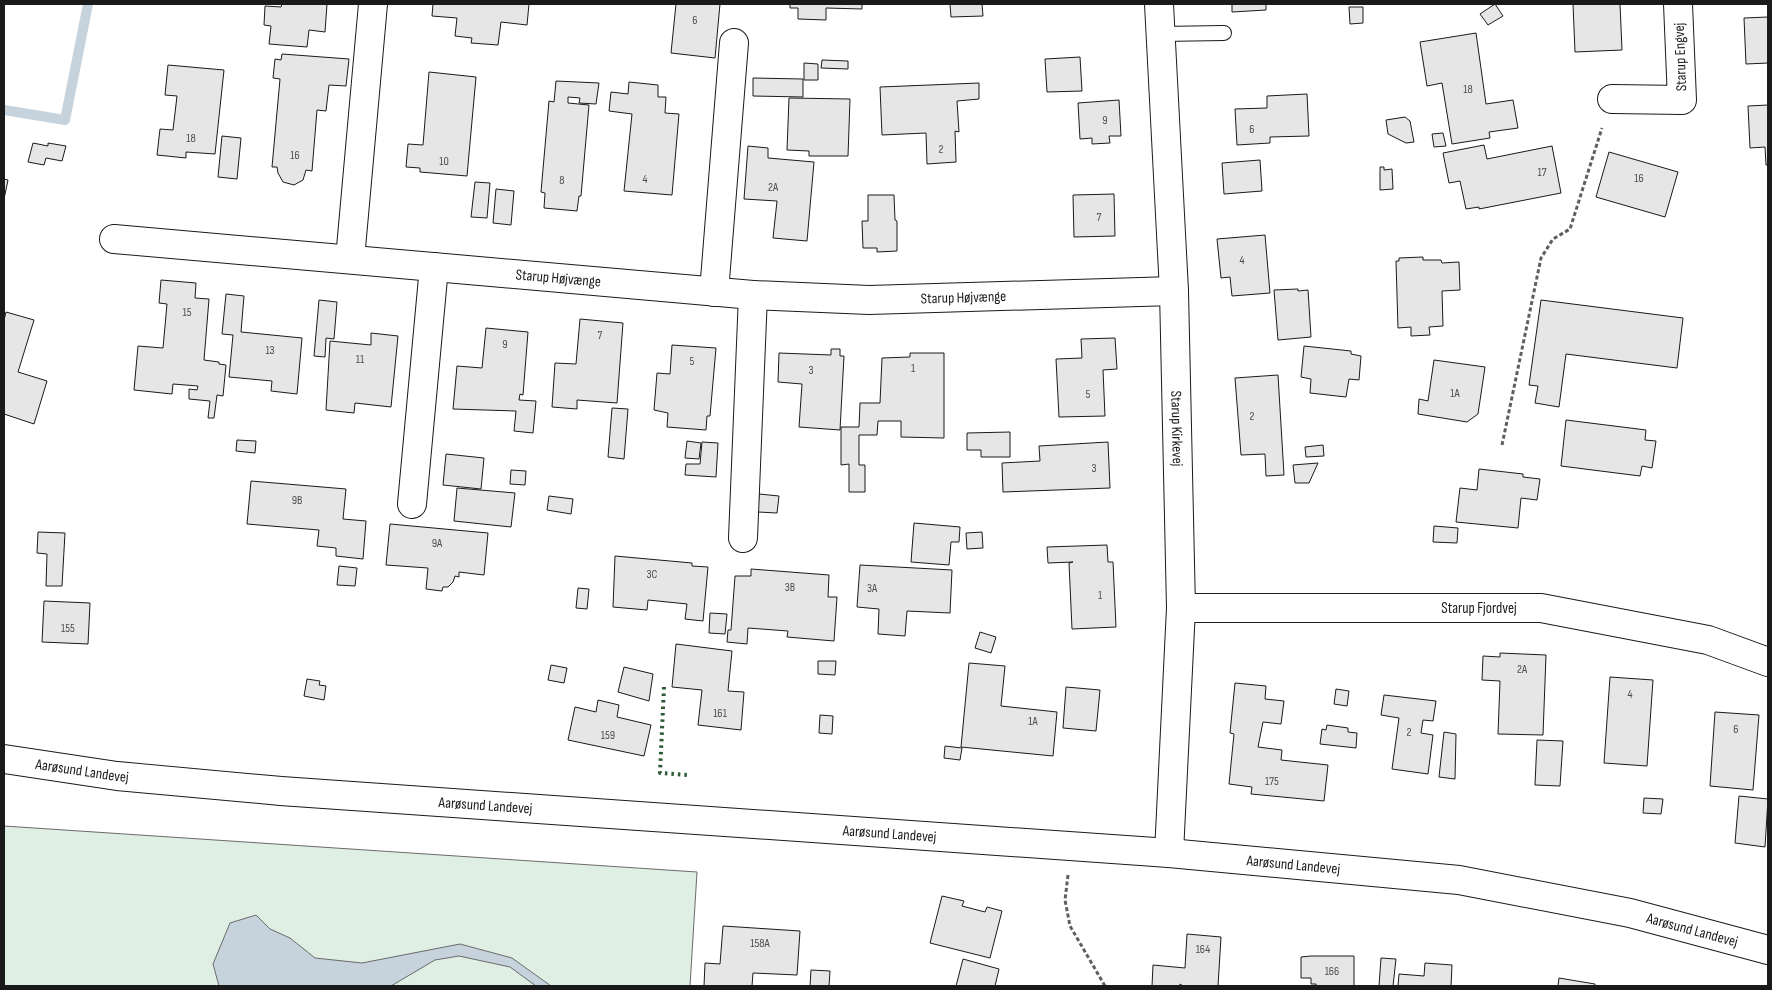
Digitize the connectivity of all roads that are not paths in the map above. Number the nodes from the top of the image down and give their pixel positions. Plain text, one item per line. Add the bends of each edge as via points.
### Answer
1 (373, 4) edge
2 (1159, 4) edge
3 (1678, 4) edge
4 (1224, 33) dead end
5 (1161, 34) junction
6 (734, 43) dead end
7 (1612, 99) road end
8 (114, 238) dead end
9 (350, 259) junction
10 (434, 267) junction
11 (1174, 291) junction
12 (714, 292) junction
13 (754, 295) junction
14 (412, 504) dead end
15 (743, 538) dead end
16 (1181, 608) junction
17 (1768, 662) edge
18 (4, 759) edge
19 (1169, 853) junction
20 (1768, 950) edge

1 - 9 street
2 - 5 street, Starup Kirkevej
3 - 7 street, Starup Engvej via 1682,100
4 - 5 lane
5 - 11 street, Starup Kirkevej
6 - 12 street
8 - 9 street, Starup Højvænge
9 - 10 street, Starup Højvænge
10 - 12 street, Starup Højvænge
10 - 14 street
11 - 13 street, Starup Højvænge via 869,300
11 - 16 street, Starup Kirkevej
12 - 13 street, Starup Højvænge
13 - 15 street
16 - 17 street, Starup Fjordvej via 1541,608 1708,640
16 - 19 street, Starup Kirkevej
18 - 19 street, Aarøsund Landevej via 117,776 281,791
19 - 20 street, Aarøsund Landevej via 1459,880 1630,912

